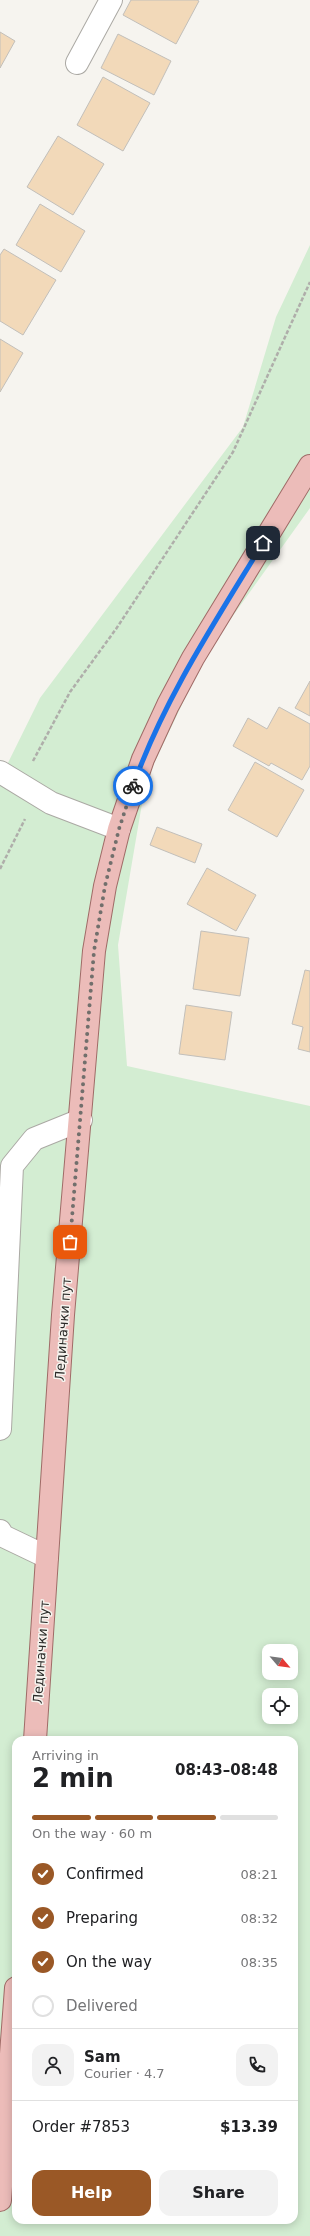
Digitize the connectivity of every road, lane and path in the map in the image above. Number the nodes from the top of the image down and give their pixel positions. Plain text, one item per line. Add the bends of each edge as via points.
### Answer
1 (111, 0) edge
2 (76, 63) dead end
3 (310, 282) edge
4 (310, 466) edge
5 (0, 772) edge
6 (29, 790) junction
7 (119, 829) junction
8 (0, 869) edge
9 (81, 1120) junction
10 (0, 1429) edge
11 (0, 1531) edge
12 (47, 1557) junction
13 (35, 1736) edge
14 (12, 2041) edge
15 (0, 2200) edge

1 - 2 street
3 - 6 path via 233,452 116,629 70,692
4 - 7 main road, Лединачки пут via 193,658 143,759
5 - 6 street
6 - 7 street via 51,803
6 - 8 path
7 - 9 main road, Лединачки пут via 105,886 94,951
9 - 10 street via 34,1139 12,1166
9 - 12 main road, Лединачки пут via 63,1315
11 - 12 street via 3,1536
12 - 13 main road, Лединачки пут
14 - 15 main road

